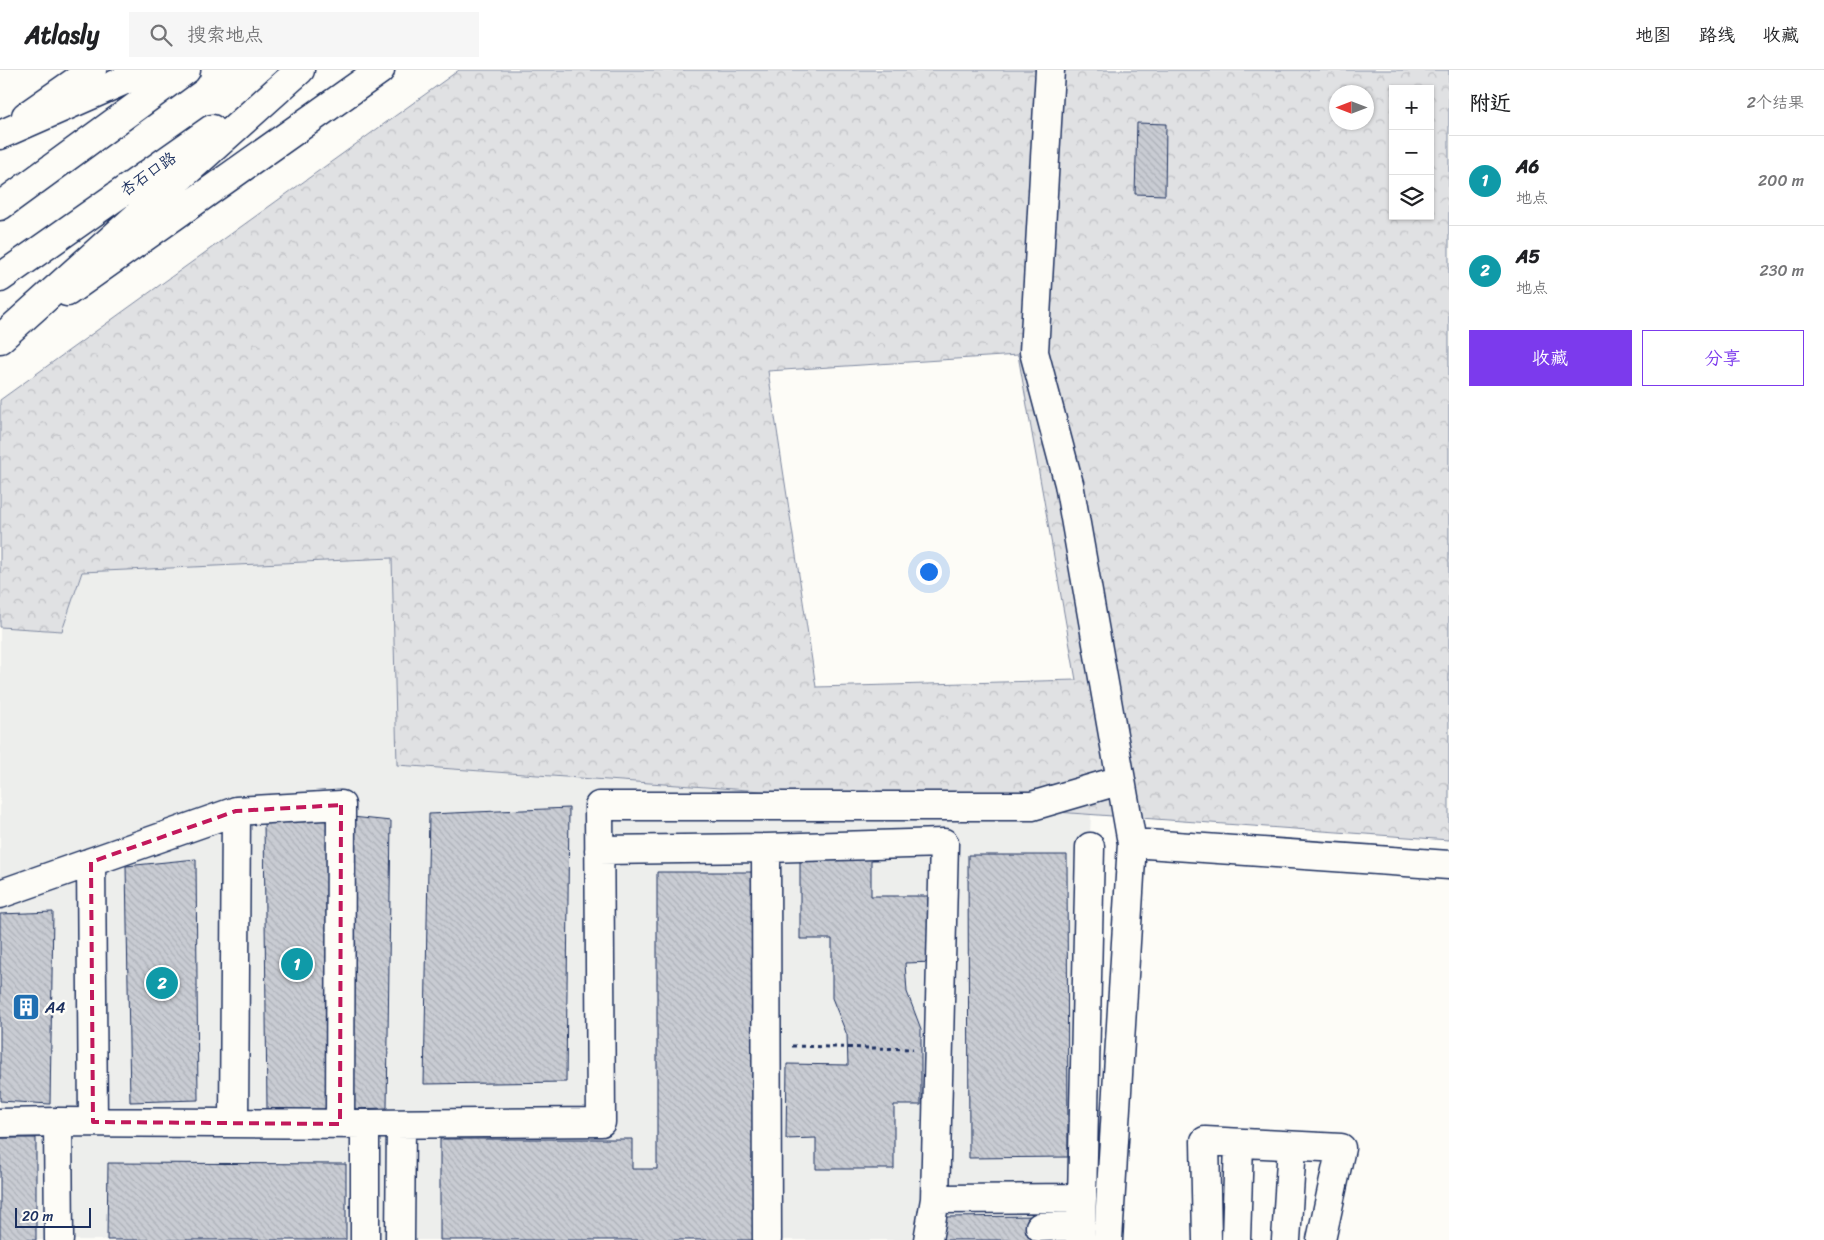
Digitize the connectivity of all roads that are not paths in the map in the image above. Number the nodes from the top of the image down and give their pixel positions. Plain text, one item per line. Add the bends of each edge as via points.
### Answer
1 (92, 70) edge
2 (148, 70) edge
3 (186, 70) edge
4 (296, 70) edge
5 (300, 70) edge
6 (380, 70) edge
7 (1050, 70) edge
8 (0, 135) edge
9 (0, 206) edge
10 (0, 278) edge
11 (0, 339) edge
12 (1121, 780) junction
13 (236, 811) junction
14 (1132, 843) junction
15 (1090, 847) dead end
16 (766, 848) junction
17 (600, 850) junction
18 (90, 862) junction
19 (1449, 866) edge
20 (0, 894) edge
21 (58, 1122) junction
22 (93, 1122) junction
23 (0, 1123) edge
24 (234, 1123) junction
25 (352, 1124) junction
26 (401, 1124) junction
27 (1239, 1143) junction
28 (1292, 1146) junction
29 (1082, 1198) junction
30 (934, 1199) junction
31 (1040, 1227) dead end
32 (1080, 1233) edge
33 (59, 1240) edge
34 (364, 1240) edge
35 (400, 1240) edge
36 (767, 1240) edge
37 (928, 1240) edge
38 (1108, 1240) edge
39 (1207, 1240) edge
40 (1236, 1240) edge
41 (1286, 1240) edge
42 (1321, 1240) edge

1 - 8 street
2 - 8 street
3 - 9 street
4 - 10 street, 杏石口路
5 - 11 street
6 - 11 street
7 - 12 street via 1034,352 1069,484
12 - 14 street
12 - 17 street via 1032,806 599,806
13 - 18 street
13 - 24 street
13 - 25 street via 341,805
14 - 19 street
14 - 38 street
15 - 29 street
16 - 17 street
16 - 30 street via 944,843
16 - 36 street
17 - 26 street via 601,1122
18 - 20 street
18 - 22 street
21 - 22 street
21 - 23 street
21 - 33 street
22 - 24 street
24 - 25 street
25 - 26 street
25 - 34 street
26 - 35 street
27 - 28 street
27 - 39 street via 1206,1141
27 - 40 street
28 - 41 street
28 - 42 street via 1341,1148
29 - 30 street
29 - 32 street
30 - 37 street
31 - 32 street

